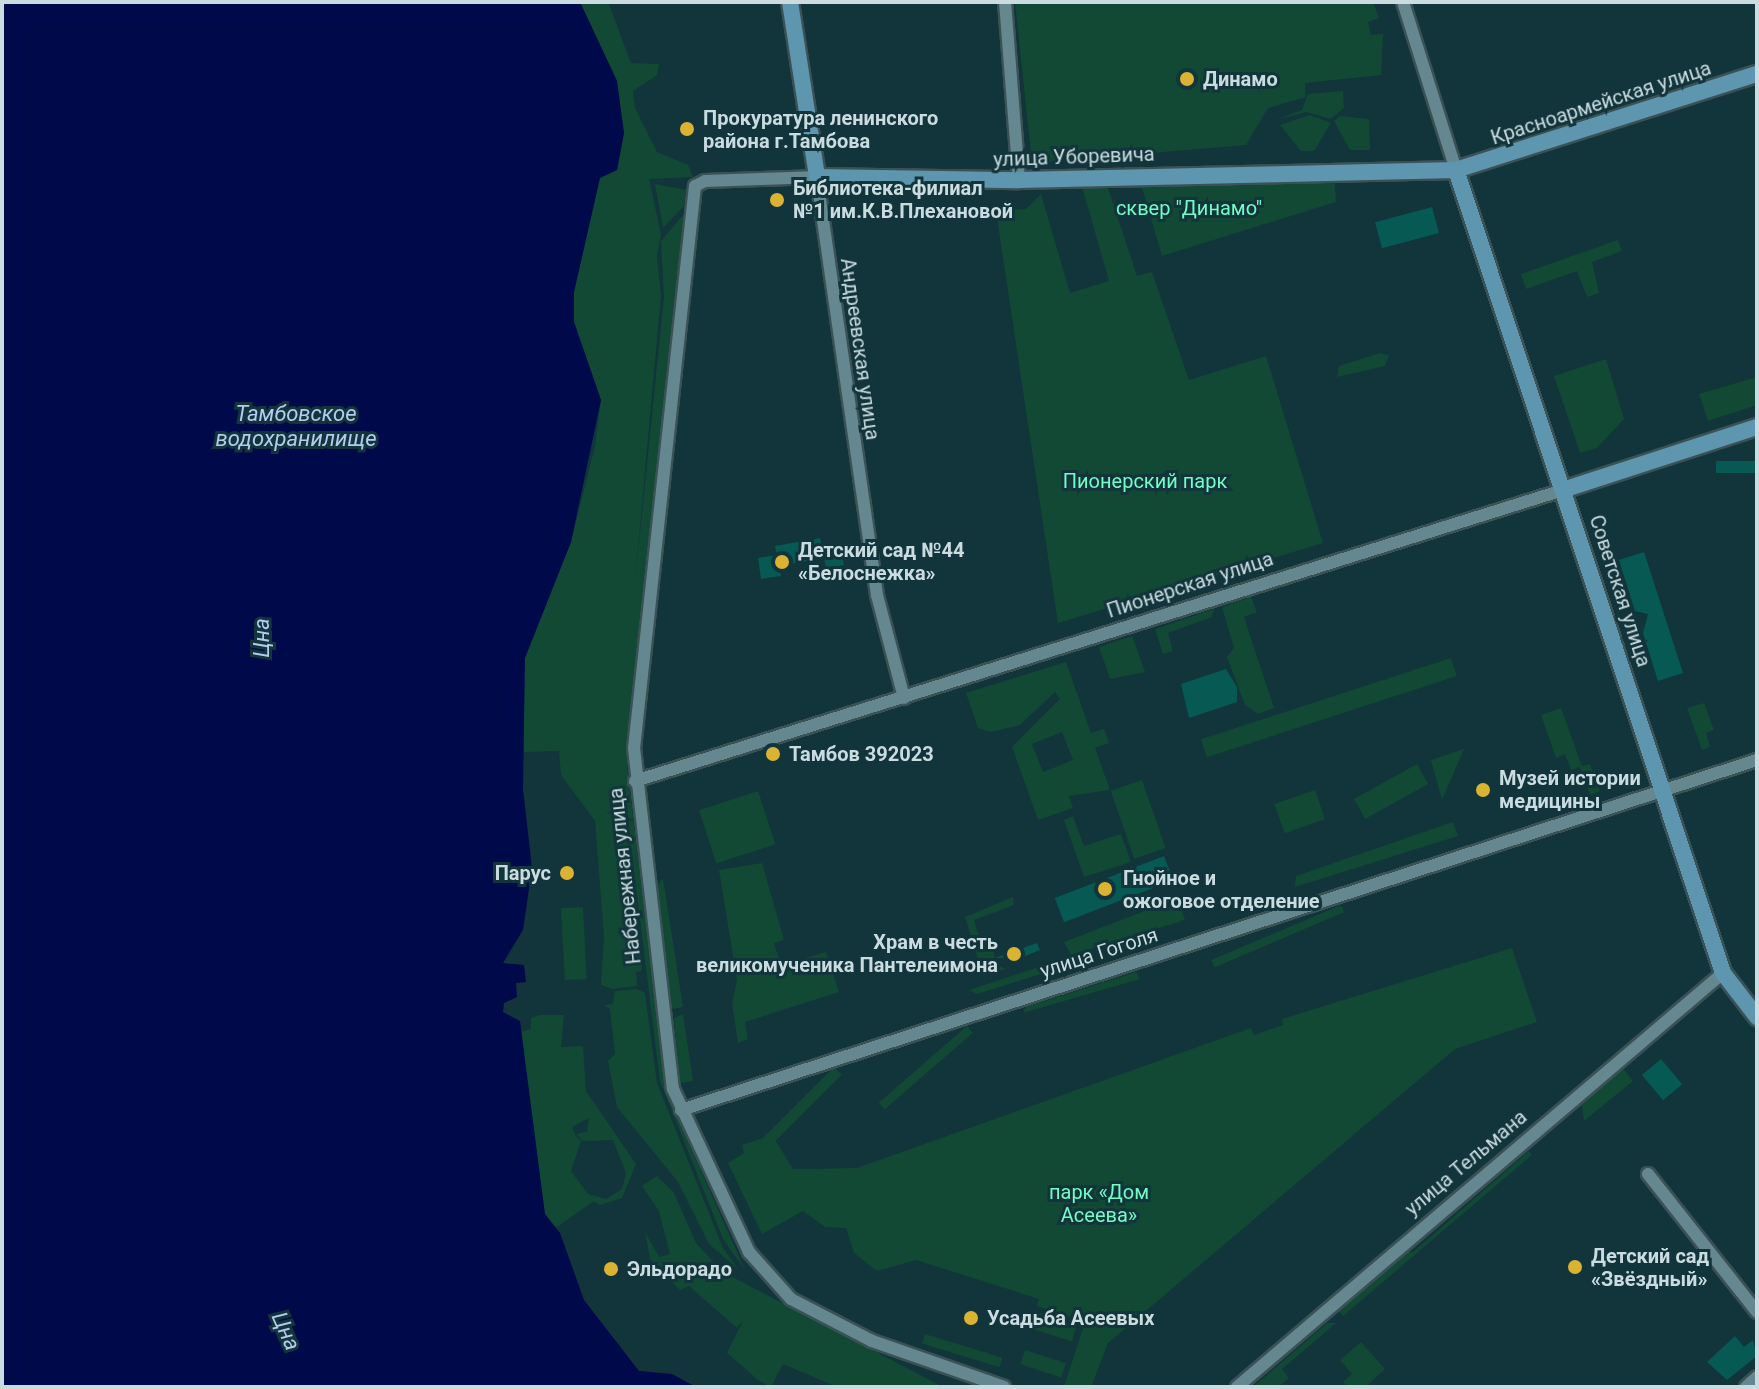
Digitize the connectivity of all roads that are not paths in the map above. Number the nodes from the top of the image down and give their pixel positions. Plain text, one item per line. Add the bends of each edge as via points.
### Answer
1 (790, 2) edge
2 (1005, 2) edge
3 (1403, 2) edge
4 (1757, 74) edge
5 (1456, 170) junction
6 (817, 177) junction
7 (1019, 180) junction
8 (695, 186) joint
9 (1757, 427) edge
10 (1566, 489) junction
11 (904, 698) junction
12 (1757, 760) edge
13 (635, 781) junction
14 (1665, 791) junction
15 (1723, 973) junction
16 (1757, 1017) edge
17 (681, 1110) junction
18 (1648, 1174) dead end
19 (1757, 1312) edge
20 (1757, 1377) edge
21 (1004, 1387) edge
22 (1237, 1387) edge
23 (1746, 1387) edge

1 - 6 street, Андреевская улица
2 - 7 street
3 - 5 street
4 - 5 street, Красноармейская улица
5 - 7 street, улица Уборевича
5 - 10 street, Советская улица
6 - 7 street, улица Уборевича
6 - 8 street, улица Уборевича via 719,177
6 - 11 street, Андреевская улица via 868,540
8 - 13 street, Набережная улица
9 - 10 street, Пионерская улица
10 - 11 street, Пионерская улица
10 - 14 street, Советская улица
11 - 13 street, Пионерская улица
12 - 14 street, улица Гоголя
13 - 17 street, Набережная улица via 661,1009
14 - 15 street, Советская улица
14 - 17 street, улица Гоголя
15 - 16 street, Советская улица
15 - 22 street, улица Тельмана
17 - 21 street, Набережная улица via 749,1252 791,1299 872,1341
18 - 19 street
20 - 23 street

